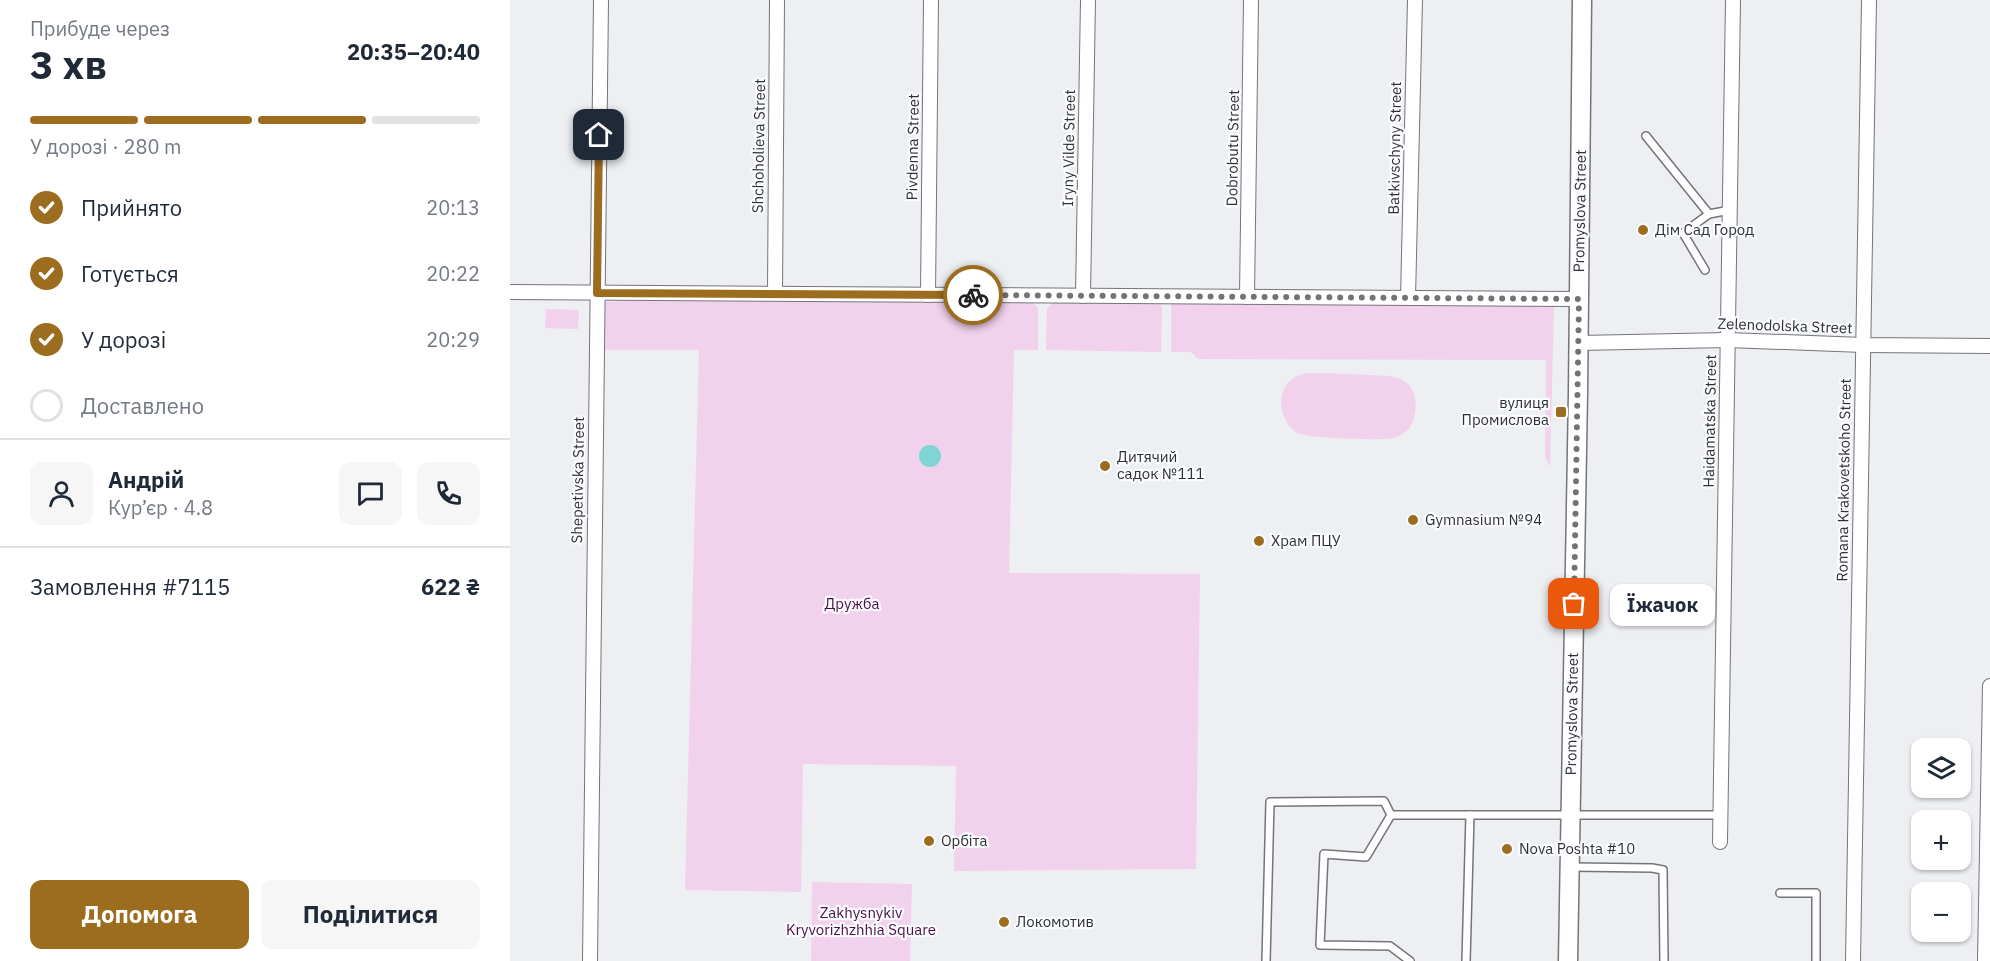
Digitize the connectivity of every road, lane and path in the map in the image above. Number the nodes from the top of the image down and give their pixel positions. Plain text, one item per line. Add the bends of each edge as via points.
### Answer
1 (601, 0) edge
2 (777, 0) edge
3 (931, 0) edge
4 (1088, 0) edge
5 (1251, 0) edge
6 (1415, 0) edge
7 (1582, 0) edge
8 (1733, 0) edge
9 (1869, 0) edge
10 (1646, 136) dead end
11 (1730, 210) junction
12 (1709, 214) junction
13 (1705, 270) dead end
14 (510, 292) edge
15 (597, 293) junction
16 (774, 293) junction
17 (928, 295) junction
18 (1083, 296) junction
19 (1247, 297) junction
20 (1408, 298) junction
21 (1579, 299) junction
22 (1728, 340) junction
23 (1579, 343) junction
24 (1863, 345) junction
25 (1990, 346) edge
26 (1990, 686) edge
27 (1390, 815) junction
28 (1470, 815) junction
29 (1720, 815) junction
30 (1570, 816) junction
31 (1720, 842) dead end
32 (1570, 867) junction
33 (1780, 893) dead end
34 (590, 961) edge
35 (1266, 961) edge
36 (1410, 961) edge
37 (1466, 961) edge
38 (1568, 961) edge
39 (1664, 961) edge
40 (1816, 961) edge
41 (1853, 961) edge
42 (1985, 961) edge

1 - 15 street, Shepetivska Street
2 - 16 street, Shchoholieva Street
3 - 17 street, Pivdenna Street
4 - 18 street, Iryny Vilde Street
5 - 19 street, Dobrobutu Street
6 - 20 street, Batkivschyny Street
7 - 21 street, Promyslova Street
8 - 11 street, Haidamatska Street
9 - 24 street, Romana Krakovetskoho Street
10 - 12 lane
11 - 12 lane
11 - 22 street, Haidamatska Street
12 - 13 lane via 1683,233
14 - 15 street
15 - 16 street
15 - 34 street, Shepetivska Street
16 - 17 street
17 - 18 street
18 - 19 street
19 - 20 street
20 - 21 street
21 - 23 street, Promyslova Street
22 - 23 street, Zelenodolska Street
22 - 24 street, Zelenodolska Street
22 - 29 street, Haidamatska Street
23 - 30 street, Promyslova Street
24 - 25 street, Zelenodolska Street
24 - 41 street, Romana Krakovetskoho Street
26 - 42 street
27 - 28 lane
27 - 35 lane via 1384,801 1270,801
27 - 36 lane via 1366,856 1324,854 1320,945 1390,946
28 - 30 lane
28 - 37 lane
29 - 30 lane
29 - 31 street, Haidamatska Street
30 - 32 street, Promyslova Street
32 - 38 street, Promyslova Street
32 - 39 lane via 1663,870
33 - 40 lane via 1816,893

